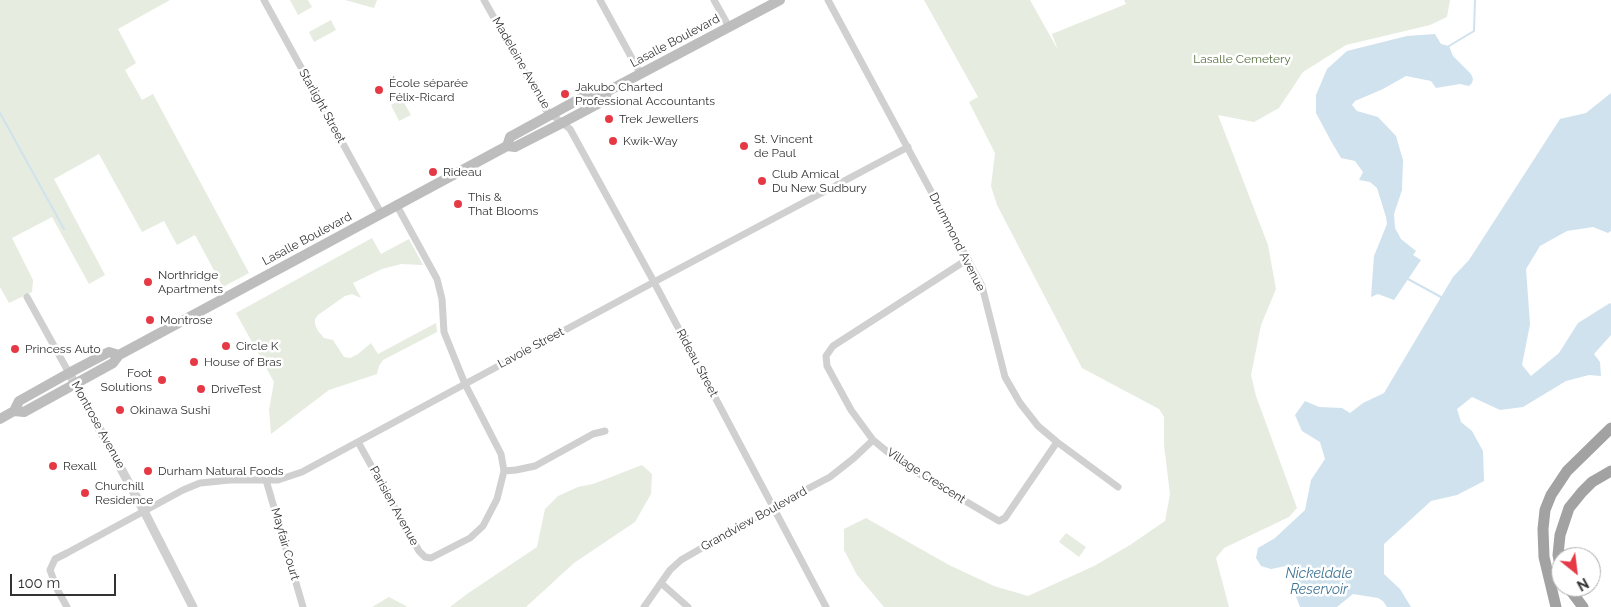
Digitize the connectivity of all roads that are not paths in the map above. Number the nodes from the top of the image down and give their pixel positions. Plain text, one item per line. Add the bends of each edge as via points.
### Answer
1 (264, 0) edge
2 (484, 0) edge
3 (600, 0) edge
4 (714, 0) edge
5 (780, 0) edge
6 (828, 0) edge
7 (729, 27) junction
8 (640, 73) junction
9 (608, 91) junction
10 (551, 114) junction
11 (562, 123) junction
12 (507, 146) junction
13 (908, 147) junction
14 (396, 204) junction
15 (381, 213) junction
16 (968, 259) junction
17 (654, 282) junction
18 (27, 297) dead end
19 (119, 355) junction
20 (70, 373) junction
21 (76, 384) junction
22 (465, 384) junction
23 (14, 411) junction
24 (0, 419) edge
25 (1611, 428) edge
26 (604, 431) dead end
27 (872, 440) junction
28 (358, 442) junction
29 (1057, 442) junction
30 (504, 471) junction
31 (1611, 471) edge
32 (266, 480) junction
33 (1118, 487) dead end
34 (773, 507) junction
35 (144, 511) junction
36 (1559, 547) edge
37 (660, 583) junction
38 (67, 607) edge
39 (193, 607) edge
40 (303, 607) edge
41 (644, 607) edge
42 (688, 607) edge
43 (826, 607) edge
44 (1556, 607) edge

1 - 15 street, Starlight Street
2 - 10 street, Madeleine Avenue
3 - 8 street
4 - 7 street
5 - 7 main road, Lasalle Boulevard
6 - 13 street, Drummond Avenue
7 - 8 main road, Lasalle Boulevard
8 - 9 main road, Lasalle Boulevard
9 - 10 main road, Lasalle Boulevard via 596,90
9 - 11 main road, Lasalle Boulevard via 603,100
10 - 11 street, Madeleine Avenue
10 - 12 main road, Lasalle Boulevard via 510,137
11 - 12 main road, Lasalle Boulevard via 515,148
11 - 17 street, Rideau Street via 570,129
12 - 14 main road, Lasalle Boulevard
13 - 16 street, Drummond Avenue
13 - 17 street, Lavoie Street
14 - 15 main road, Lasalle Boulevard
14 - 22 street, Parisien Avenue via 437,279 444,332
15 - 19 main road, Lasalle Boulevard
16 - 27 street, Village Crescent via 833,346 826,356 831,374
16 - 29 street, Drummond Avenue via 982,286 1005,377 1038,426
17 - 22 street, Lavoie Street
17 - 34 street, Rideau Street
18 - 20 street, Montrose Avenue
19 - 20 main road, Lasalle Boulevard via 109,352
19 - 21 main road, Lasalle Boulevard via 113,363
20 - 21 street, Montrose Avenue
20 - 23 main road, Lasalle Boulevard via 19,401
21 - 23 main road, Lasalle Boulevard via 24,412
21 - 35 street, Montrose Avenue
22 - 28 street, Lavoie Street
22 - 30 street, Parisien Avenue via 502,454
23 - 24 main road, Lasalle Boulevard
25 - 44 highway via 1568,471 1545,510 1544,557
26 - 30 street via 535,466
27 - 29 street, Village Crescent via 903,464 999,521 1005,518
27 - 34 street, Grandview Boulevard via 830,477
28 - 30 street, Parisien Avenue via 425,557 431,558 470,538 483,526 497,499
28 - 32 street, Lavoie Street via 302,472 278,480
29 - 33 street, Drummond Avenue
31 - 36 highway via 1592,482 1569,508
32 - 35 street, Lavoie Street via 200,483
32 - 40 street, Mayfair Court
34 - 37 street, Grandview Boulevard via 681,560
34 - 43 street, Rideau Street
35 - 38 street, Lavoie Street via 56,559 50,570
35 - 39 street, Montrose Avenue
37 - 41 street, Grandview Boulevard
37 - 42 street

